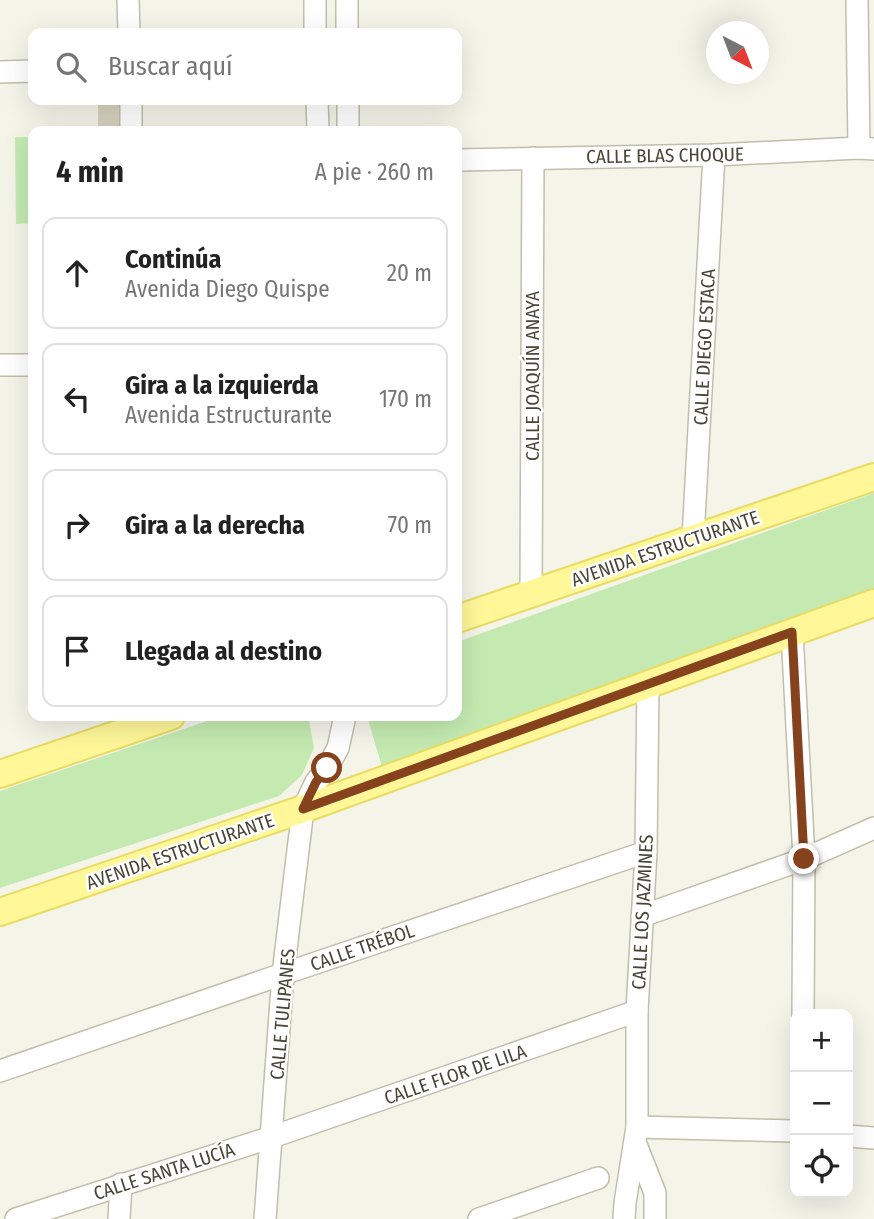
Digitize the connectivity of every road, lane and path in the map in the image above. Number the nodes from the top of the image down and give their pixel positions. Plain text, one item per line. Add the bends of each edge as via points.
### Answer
1 (128, 0) edge
2 (315, 0) edge
3 (347, 0) edge
4 (857, 0) edge
5 (129, 28) edge
6 (316, 28) edge
7 (347, 28) edge
8 (28, 71) edge
9 (0, 72) edge
10 (131, 105) edge
11 (317, 105) edge
12 (348, 105) edge
13 (131, 126) edge
14 (318, 126) edge
15 (348, 126) edge
16 (867, 148) edge
17 (714, 155) junction
18 (533, 158) junction
19 (462, 160) edge
20 (0, 365) edge
21 (28, 365) edge
22 (874, 477) edge
23 (694, 538) junction
24 (531, 594) junction
25 (874, 603) edge
26 (462, 617) edge
27 (792, 632) junction
28 (648, 684) junction
29 (344, 721) edge
30 (137, 722) edge
31 (0, 774) edge
32 (303, 809) junction
33 (874, 828) edge
34 (646, 852) junction
35 (804, 859) junction
36 (0, 912) edge
37 (642, 916) junction
38 (284, 974) junction
39 (803, 1009) edge
40 (637, 1011) junction
41 (0, 1071) edge
42 (790, 1131) edge
43 (636, 1134) junction
44 (272, 1136) junction
45 (853, 1136) edge
46 (874, 1138) edge
47 (598, 1178) dead end
48 (121, 1184) junction
49 (16, 1219) edge
50 (119, 1219) edge
51 (265, 1219) edge
52 (479, 1219) edge
53 (624, 1219) edge
54 (655, 1219) edge

1 - 5 street
2 - 6 street
3 - 7 street
4 - 16 street
8 - 9 street
10 - 13 street
11 - 14 street
12 - 15 street
16 - 17 street, CALLE BLAS CHOQUE
17 - 18 street, CALLE BLAS CHOQUE
17 - 23 street, CALLE DIEGO ESTACA
18 - 19 street, CALLE BLAS CHOQUE
18 - 24 street, CALLE JOAQUÍN ANAYA
20 - 21 street
22 - 23 main road, AVENIDA ESTRUCTURANTE
23 - 24 main road, AVENIDA ESTRUCTURANTE
24 - 26 main road, AVENIDA ESTRUCTURANTE
25 - 27 main road, AVENIDA ESTRUCTURANTE
27 - 28 main road, AVENIDA ESTRUCTURANTE
27 - 35 street
28 - 32 main road, AVENIDA ESTRUCTURANTE
28 - 34 street, CALLE LOS JAZMINES
29 - 32 street via 338,748
30 - 31 main road
32 - 36 main road, AVENIDA ESTRUCTURANTE
32 - 38 street, CALLE TULIPANES
33 - 35 street
34 - 37 street, CALLE LOS JAZMINES
34 - 38 street, CALLE TRÉBOL
35 - 37 street
35 - 39 street
37 - 40 street, CALLE LOS JAZMINES
38 - 41 street, CALLE TRÉBOL
38 - 44 street, CALLE TULIPANES
40 - 43 street, CALLE LOS JAZMINES
40 - 44 street, CALLE FLOR DE LILA
42 - 43 street
43 - 53 street, CALLE LOS JAZMINES
43 - 54 street, CALLE LOS JAZMINES via 654,1193
44 - 48 street, CALLE SANTA LUCÍA
44 - 51 street, CALLE TULIPANES
45 - 46 street
47 - 52 street
48 - 49 street, CALLE SANTA LUCÍA
48 - 50 street

